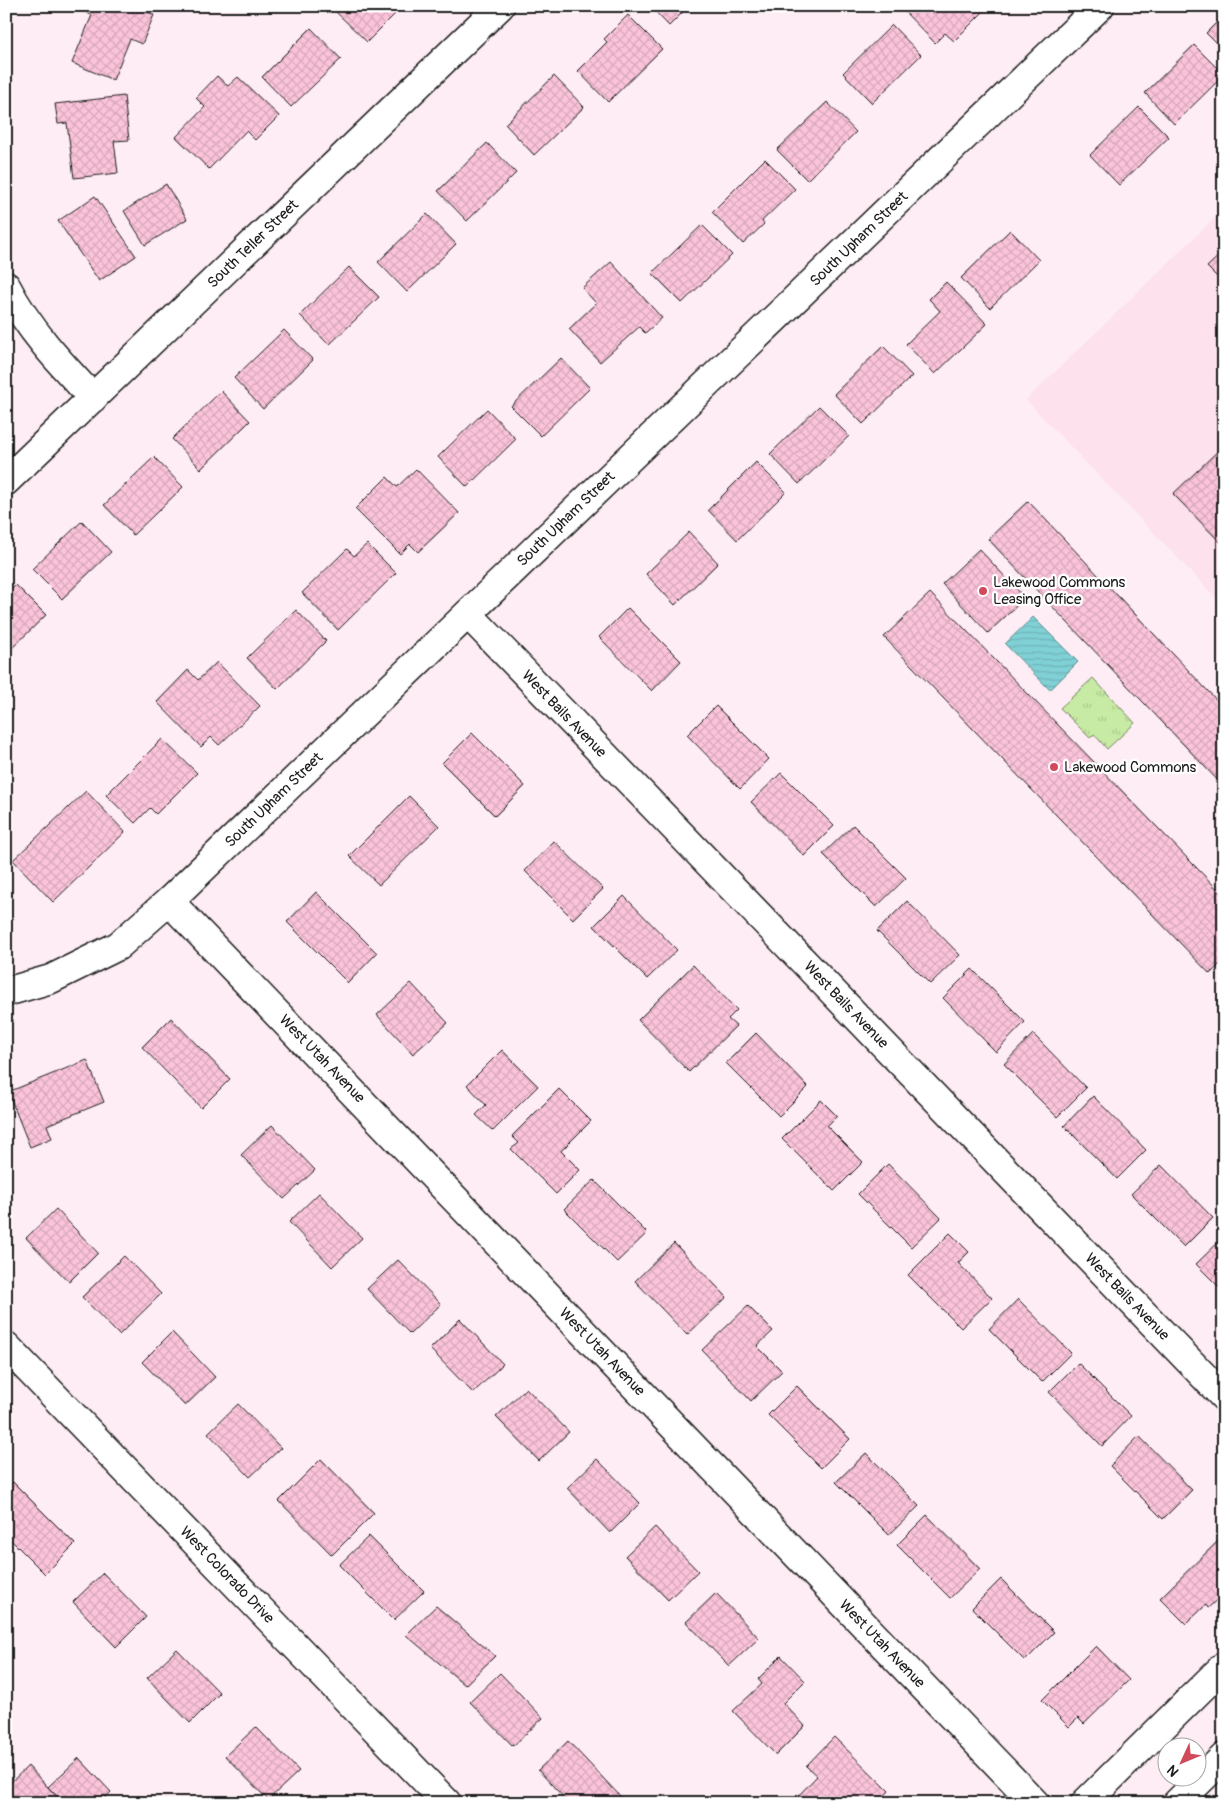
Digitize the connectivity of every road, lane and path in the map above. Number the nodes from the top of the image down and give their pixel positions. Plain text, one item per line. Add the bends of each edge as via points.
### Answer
1 (500, 6) edge
2 (1100, 6) edge
3 (6, 286) edge
4 (93, 398) junction
5 (6, 481) edge
6 (468, 614) junction
7 (170, 901) junction
8 (6, 992) edge
9 (6, 1346) edge
10 (1224, 1397) edge
11 (1224, 1666) edge
12 (1224, 1757) edge
13 (447, 1803) edge
14 (1035, 1803) edge
15 (1085, 1803) edge
16 (1177, 1803) edge

1 - 4 street, South Teller Street
2 - 6 street, South Upham Street
3 - 4 street via 18,309 51,354
4 - 5 street, South Teller Street
6 - 7 street, South Upham Street
6 - 10 street, West Bails Avenue
7 - 8 street, South Upham Street via 118,946 51,979
7 - 14 street, West Utah Avenue
9 - 13 street, West Colorado Drive
11 - 15 street
12 - 16 street

